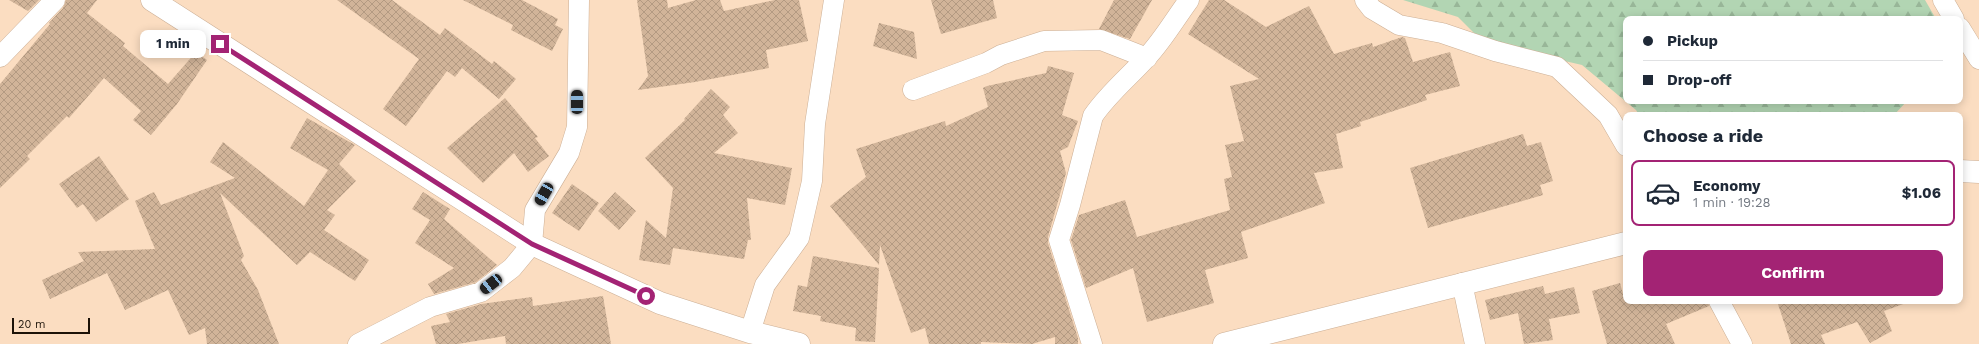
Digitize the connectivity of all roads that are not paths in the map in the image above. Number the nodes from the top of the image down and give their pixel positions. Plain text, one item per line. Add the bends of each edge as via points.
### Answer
1 (55, 0) edge
2 (152, 0) edge
3 (579, 0) edge
4 (834, 0) edge
5 (1189, 0) edge
6 (1366, 0) edge
7 (1943, 0) edge
8 (1952, 16) edge
9 (1963, 33) edge
10 (0, 57) edge
11 (1147, 58) junction
12 (1979, 59) edge
13 (913, 90) dead end
14 (1623, 141) edge
15 (1963, 171) edge
16 (1979, 172) edge
17 (532, 244) junction
18 (1623, 244) edge
19 (1462, 283) junction
20 (1721, 304) edge
21 (750, 332) junction
22 (358, 344) edge
23 (799, 344) edge
24 (1092, 344) edge
25 (1224, 344) edge
26 (1475, 344) edge
27 (1742, 344) edge

1 - 10 street
2 - 17 street
3 - 17 street via 577,126 569,153 535,210
4 - 21 street via 815,124 812,181 799,238 764,285
5 - 11 street
6 - 14 street via 1372,9 1399,25 1442,34 1557,67 1608,116
7 - 8 street
9 - 12 street
11 - 13 street via 1101,40 1044,41 1000,55 986,63
11 - 24 street via 1101,104 1093,116 1059,240
15 - 16 street
17 - 21 street via 660,303
17 - 22 street via 512,268 481,292 430,307
18 - 19 street
19 - 25 street
19 - 26 street
20 - 27 street
21 - 23 street

